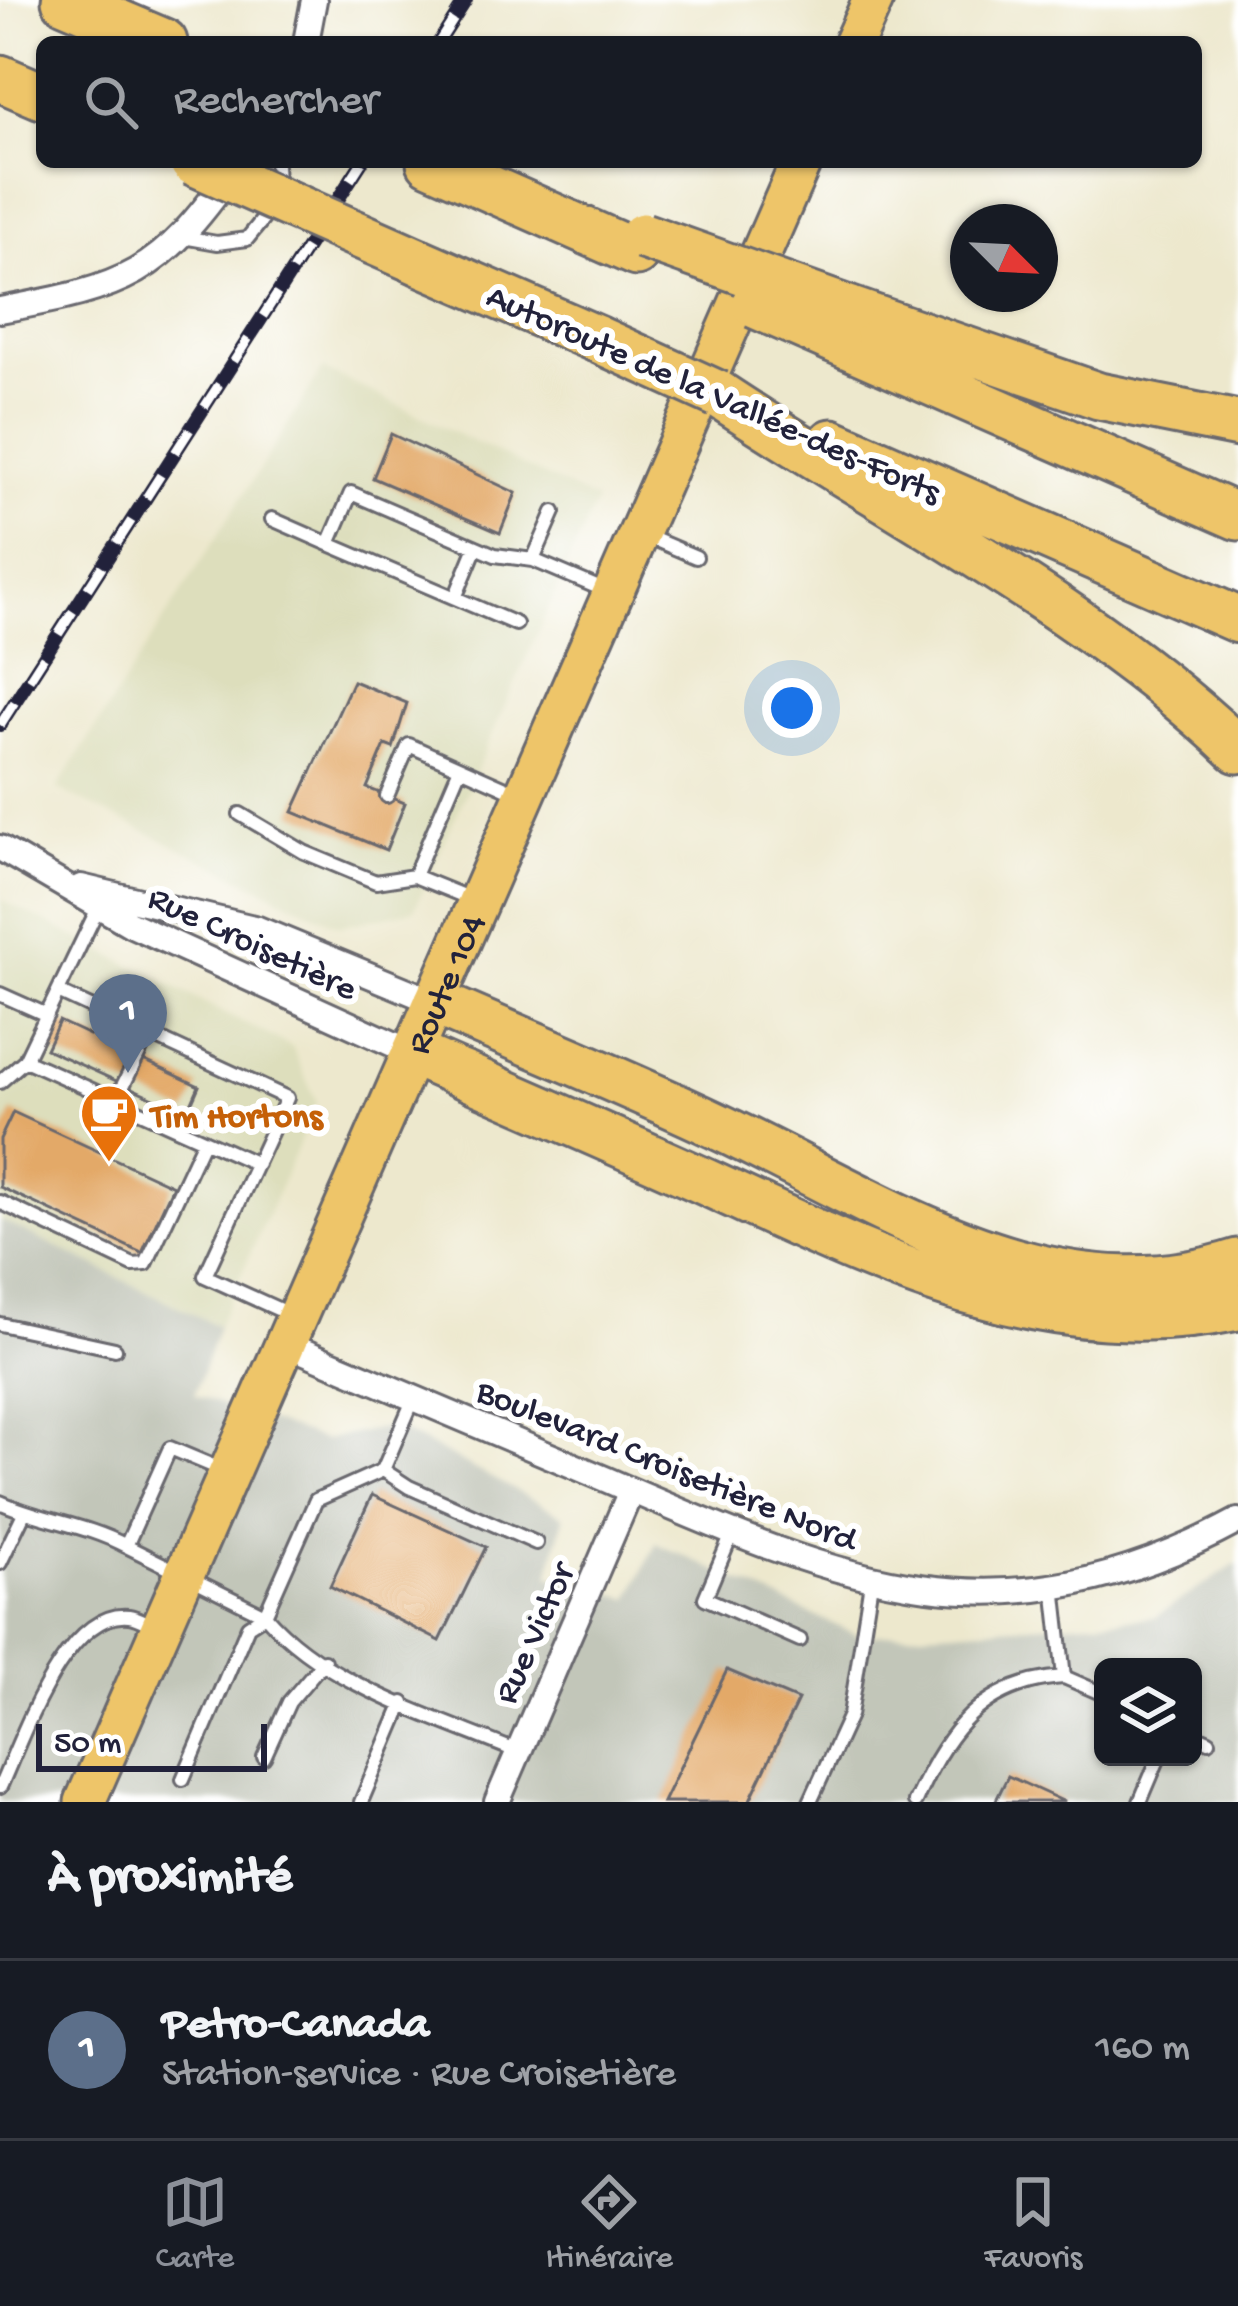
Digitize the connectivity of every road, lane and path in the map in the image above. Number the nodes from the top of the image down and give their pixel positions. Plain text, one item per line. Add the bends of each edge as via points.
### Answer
1 (65, 0) edge
2 (314, 0) edge
3 (873, 0) edge
4 (150, 36) edge
5 (307, 36) edge
6 (857, 36) edge
7 (0, 78) edge
8 (36, 93) edge
9 (207, 168) edge
10 (234, 168) edge
11 (276, 168) edge
12 (450, 168) edge
13 (798, 168) edge
14 (183, 238) junction
15 (0, 310) edge
16 (842, 324) junction
17 (1238, 424) edge
18 (794, 435) junction
19 (554, 512) dead end
20 (1238, 517) edge
21 (272, 519) dead end
22 (639, 533) junction
23 (329, 544) junction
24 (476, 547) junction
25 (696, 557) dead end
26 (533, 560) junction
27 (612, 594) junction
28 (455, 598) junction
29 (1238, 620) edge
30 (516, 624) dead end
31 (1238, 750) edge
32 (460, 768) junction
33 (387, 796) dead end
34 (525, 796) junction
35 (240, 814) dead end
36 (0, 848) edge
37 (414, 875) junction
38 (103, 899) junction
39 (479, 902) junction
40 (58, 992) junction
41 (0, 995) edge
42 (437, 1003) junction
43 (47, 1015) junction
44 (148, 1035) junction
45 (415, 1054) junction
46 (26, 1060) junction
47 (0, 1082) edge
48 (115, 1102) junction
49 (204, 1140) junction
50 (257, 1164) junction
51 (0, 1202) edge
52 (1238, 1262) edge
53 (1238, 1307) edge
54 (0, 1324) edge
55 (292, 1331) junction
56 (115, 1349) dead end
57 (414, 1398) junction
58 (382, 1470) junction
59 (230, 1473) junction
60 (632, 1490) junction
61 (0, 1502) edge
62 (24, 1513) junction
63 (1238, 1522) edge
64 (732, 1534) junction
65 (536, 1543) dead end
66 (126, 1546) junction
67 (0, 1563) edge
68 (184, 1577) junction
69 (872, 1582) junction
70 (1054, 1586) junction
71 (265, 1615) junction
72 (162, 1629) junction
73 (800, 1640) dead end
74 (324, 1661) junction
75 (1064, 1677) junction
76 (1094, 1690) edge
77 (404, 1702) junction
78 (1202, 1738) edge
79 (1209, 1741) dead end
80 (518, 1752) junction
81 (264, 1757) dead end
82 (1155, 1766) edge
83 (183, 1779) dead end
84 (0, 1787) edge
85 (92, 1800) edge
86 (361, 1802) edge
87 (497, 1802) edge
88 (810, 1802) edge
89 (915, 1802) edge
90 (1140, 1802) edge

1 - 4 highway
2 - 5 street
3 - 6 main road
7 - 8 highway
9 - 18 highway, Autoroute de la Vallée-des-Forts, bridge
10 - 14 street
11 - 14 lane via 275,201 258,232 232,244
12 - 16 highway, bridge
13 - 22 main road, Route 104
14 - 15 street via 109,287
16 - 17 highway via 1113,400
16 - 20 highway
18 - 29 highway, Autoroute de la Vallée-des-Forts
18 - 31 highway via 1069,619
19 - 26 lane
21 - 23 lane
22 - 25 lane
22 - 27 main road, Route 104
23 - 24 lane via 351,493
23 - 28 lane
24 - 26 lane
24 - 28 lane
26 - 27 lane
27 - 34 main road, Route 104
28 - 30 lane
32 - 33 lane via 409,745
32 - 34 lane
32 - 37 lane
34 - 39 main road, Route 104
35 - 37 lane via 376,882
36 - 38 street, Rue Croisetière
37 - 39 lane
38 - 40 lane
38 - 42 street, Rue Croisetière via 258,929
38 - 45 street, Rue Croisetière via 172,944
39 - 42 main road, Route 104
40 - 43 lane
40 - 44 lane
41 - 43 lane
42 - 45 main road, Route 104
42 - 52 highway via 994,1257 1133,1278
43 - 46 lane
44 - 48 lane
44 - 50 lane via 287,1098
45 - 53 highway via 861,1252 990,1300 1120,1318
45 - 55 main road, Route 104
46 - 47 lane
46 - 48 lane
48 - 49 lane
49 - 50 lane
49 - 51 lane via 146,1264 133,1265
50 - 55 lane via 205,1276
54 - 56 lane
55 - 57 street, Boulevard Croisetière Nord
55 - 59 main road, Route 104
57 - 58 lane
57 - 60 street, Boulevard Croisetière Nord
58 - 65 lane
58 - 71 lane via 316,1500
59 - 66 lane via 170,1448
59 - 68 main road, Route 104
60 - 64 street, Boulevard Croisetière Nord
60 - 80 street, Rue Victor
61 - 62 lane
62 - 66 lane via 78,1523
62 - 67 lane
63 - 70 street, Boulevard Croisetière Nord via 1145,1566
64 - 69 street, Boulevard Croisetière Nord
64 - 73 lane via 705,1598
66 - 68 lane
68 - 71 lane
68 - 72 main road, Route 104
69 - 70 street, Boulevard Croisetière Nord via 963,1591
69 - 88 lane via 850,1715
70 - 75 lane
71 - 74 lane
71 - 83 lane via 248,1626
72 - 84 lane via 115,1618 71,1646
72 - 85 main road, Route 104
74 - 77 lane
74 - 81 lane via 290,1702
75 - 76 lane
75 - 89 lane via 1021,1684 962,1722 937,1752
77 - 80 lane
77 - 86 lane
78 - 79 lane
80 - 87 street, Rue Victor
82 - 90 lane

